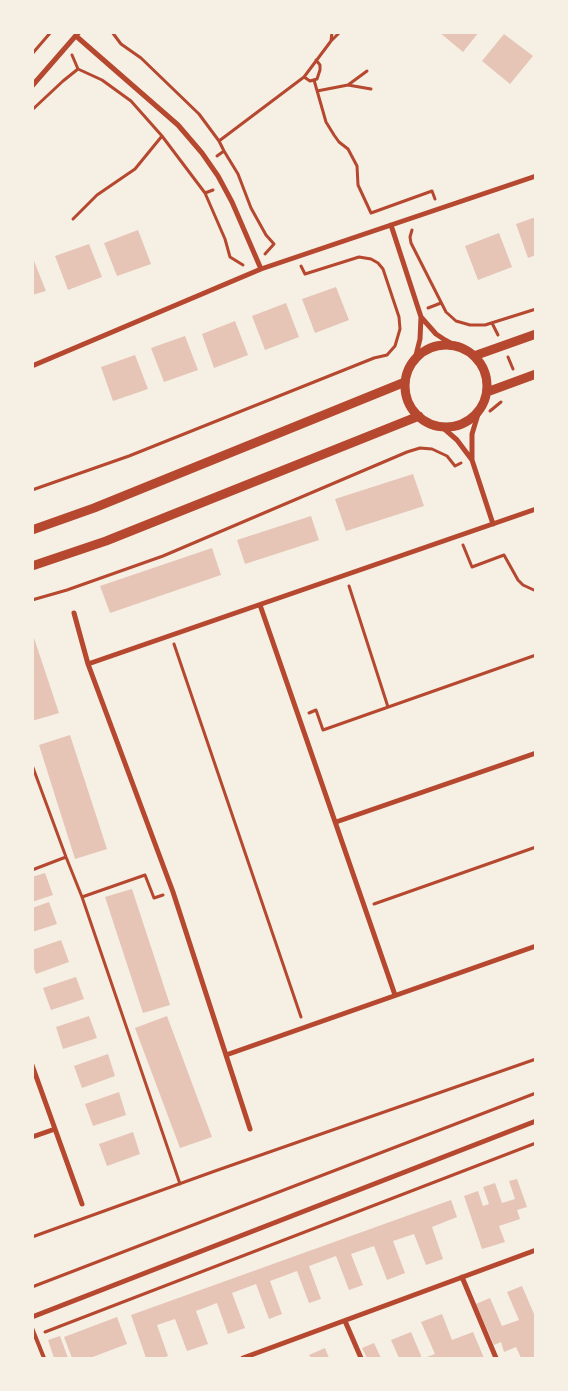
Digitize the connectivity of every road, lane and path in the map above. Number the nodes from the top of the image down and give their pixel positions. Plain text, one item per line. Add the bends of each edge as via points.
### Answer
1 (51, 32) edge
2 (112, 32) edge
3 (332, 32) edge
4 (340, 32) edge
5 (78, 34) edge
6 (331, 41) junction
7 (68, 46) junction
8 (32, 54) edge
9 (316, 60) junction
10 (78, 69) junction
11 (367, 71) dead end
12 (304, 77) junction
13 (348, 85) junction
14 (32, 86) edge
15 (371, 89) dead end
16 (317, 91) dead end
17 (32, 110) edge
18 (162, 136) junction
19 (219, 140) junction
20 (224, 151) junction
21 (208, 162) junction
22 (536, 176) edge
23 (223, 186) junction
24 (205, 193) junction
25 (73, 219) dead end
26 (392, 225) junction
27 (297, 256) junction
28 (258, 262) junction
29 (261, 269) junction
30 (254, 272) junction
31 (421, 317) junction
32 (536, 334) edge
33 (454, 345) junction
34 (474, 356) junction
35 (415, 359) junction
36 (32, 366) edge
37 (536, 374) edge
38 (406, 382) junction
39 (487, 392) junction
40 (505, 399) dead end
41 (483, 412) junction
42 (419, 416) junction
43 (441, 426) junction
44 (472, 460) junction
45 (32, 490) edge
46 (536, 509) edge
47 (494, 524) junction
48 (32, 530) edge
49 (460, 535) junction
50 (32, 566) edge
51 (345, 575) junction
52 (536, 591) edge
53 (32, 600) edge
54 (260, 604) junction
55 (74, 613) dead end
56 (171, 636) junction
57 (536, 655) edge
58 (88, 664) junction
59 (388, 707) junction
60 (299, 716) junction
61 (536, 752) edge
62 (32, 765) edge
63 (336, 822) junction
64 (536, 846) edge
65 (66, 857) junction
66 (32, 870) edge
67 (173, 892) junction
68 (82, 897) junction
69 (365, 908) junction
70 (536, 946) edge
71 (395, 995) junction
72 (304, 1027) junction
73 (226, 1054) junction
74 (536, 1059) edge
75 (32, 1065) edge
76 (536, 1093) edge
77 (536, 1121) edge
78 (55, 1129) junction
79 (250, 1130) dead end
80 (32, 1137) edge
81 (536, 1143) edge
82 (180, 1184) junction
83 (82, 1204) dead end
84 (32, 1237) edge
85 (536, 1250) edge
86 (462, 1277) junction
87 (32, 1287) edge
88 (32, 1317) edge
89 (345, 1321) junction
90 (32, 1328) edge
91 (35, 1335) junction
92 (44, 1358) edge
93 (243, 1358) edge
94 (361, 1358) edge
95 (496, 1358) edge

1 - 8 path
2 - 19 path via 121,44 141,58 199,114
3 - 6 path
4 - 6 path
5 - 7 street
5 - 21 street via 178,125
6 - 9 path
7 - 10 path
7 - 14 street
9 - 12 path
9 - 12 path via 320,70 317,78 310,81
10 - 17 path
10 - 18 path via 102,80 131,101
11 - 13 path
12 - 19 path
13 - 15 path
13 - 16 path
18 - 24 path
18 - 25 path via 135,169 98,195
19 - 20 path
20 - 21 path
20 - 28 path via 238,174 251,208 274,244
21 - 23 street
22 - 26 street
23 - 24 path
23 - 28 street
24 - 30 path via 230,257
26 - 27 street
26 - 31 street
27 - 29 street
27 - 45 path via 305,274 359,257 378,263 399,317 400,329 395,346 387,355 129,456
28 - 29 street
29 - 30 street
30 - 36 street
31 - 33 street via 436,334
31 - 35 street
32 - 34 street
33 - 34 street
33 - 35 street via 433,347
34 - 39 street via 483,366
35 - 38 street via 408,370
37 - 39 street
38 - 42 street via 408,400
38 - 48 street
39 - 41 street
40 - 41 path
41 - 43 street via 455,426
41 - 44 street via 472,434
42 - 43 street
42 - 50 street via 106,541
43 - 44 street
44 - 47 street
44 - 53 path via 455,466 447,456 432,449 407,452 163,556
46 - 47 street
47 - 49 street
49 - 51 street
49 - 52 path via 472,567 504,555 518,580
51 - 54 street
51 - 59 path
54 - 56 street
54 - 60 street
55 - 58 street
56 - 58 street
56 - 72 path
57 - 59 path
58 - 67 street
59 - 60 path via 323,730 316,710
60 - 63 street
61 - 63 street
62 - 65 path
63 - 69 street
64 - 69 path
65 - 66 path
65 - 68 path
67 - 68 path via 154,898 145,876
67 - 73 street
68 - 82 path
69 - 71 street
70 - 71 street
71 - 72 street
72 - 73 street
73 - 79 street
74 - 82 path
75 - 78 street
76 - 87 path
77 - 88 street
78 - 80 street
78 - 83 street
81 - 91 path
82 - 84 path
85 - 86 street
86 - 89 street
86 - 95 street
89 - 93 street
89 - 94 street
90 - 91 lane
91 - 92 lane

